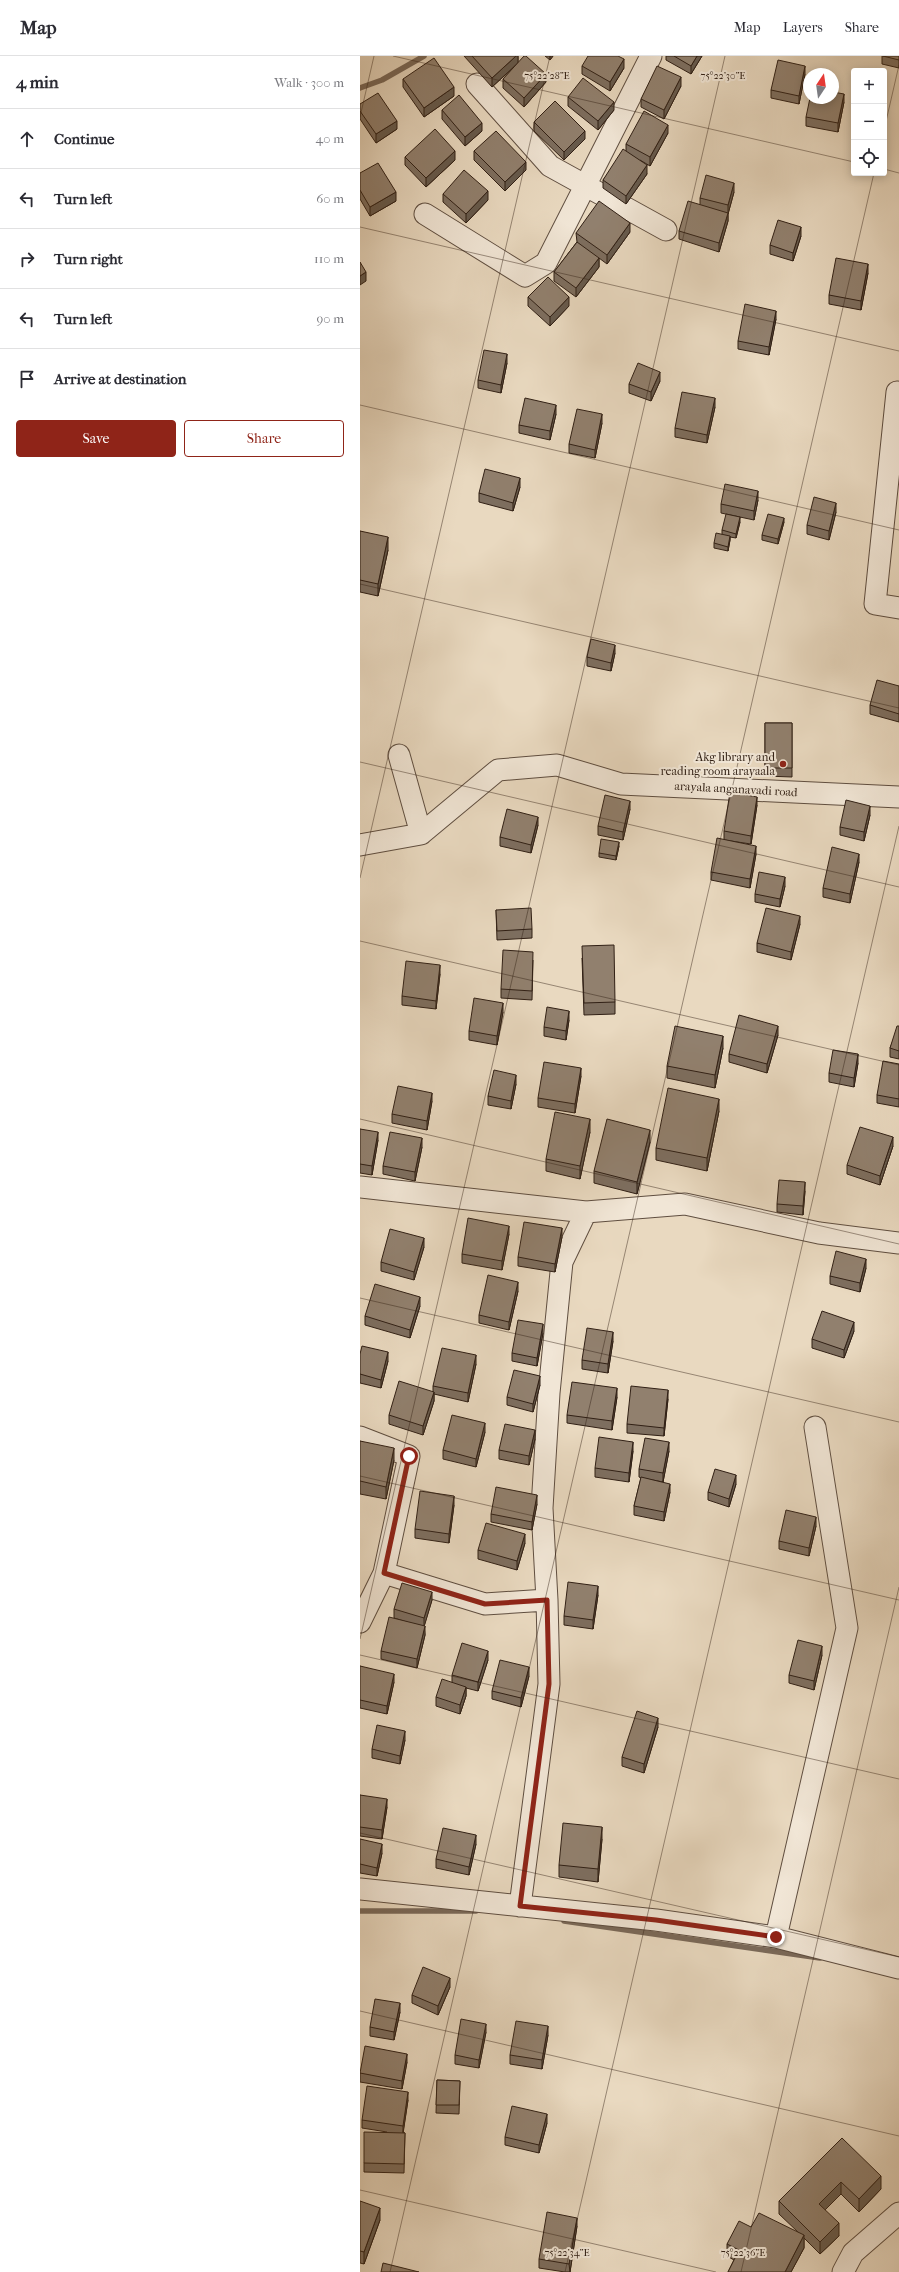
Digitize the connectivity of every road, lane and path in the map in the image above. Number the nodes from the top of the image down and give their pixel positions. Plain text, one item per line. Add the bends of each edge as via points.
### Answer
1 (651, 56) edge
2 (477, 84) dead end
3 (586, 186) junction
4 (425, 214) dead end
5 (666, 230) dead end
6 (897, 392) dead end
7 (899, 608) edge
8 (399, 755) dead end
9 (899, 797) edge
10 (421, 834) junction
11 (360, 846) edge
12 (360, 1187) edge
13 (586, 1212) junction
14 (899, 1243) edge
15 (815, 1427) dead end
16 (360, 1437) edge
17 (384, 1573) junction
18 (547, 1600) junction
19 (360, 1622) edge
20 (360, 1889) edge
21 (520, 1906) junction
22 (776, 1937) junction
23 (899, 1968) edge
24 (899, 2213) edge
25 (843, 2272) edge

1 - 3 street
2 - 3 street via 550,166
3 - 4 street via 546,263 525,276
3 - 5 street
6 - 7 street via 875,604
8 - 10 street
9 - 10 street, arayala anganavadi road via 621,784 557,765 498,770
10 - 11 street, arayala anganavadi road
12 - 13 street
13 - 14 street via 685,1204 819,1233
13 - 18 street via 562,1262 549,1393 542,1508
15 - 22 street via 847,1628
16 - 17 street via 409,1456
17 - 18 street via 485,1604
17 - 19 street
18 - 21 street via 549,1684
20 - 21 street
21 - 22 street via 656,1920
22 - 23 street
24 - 25 street via 853,2253

